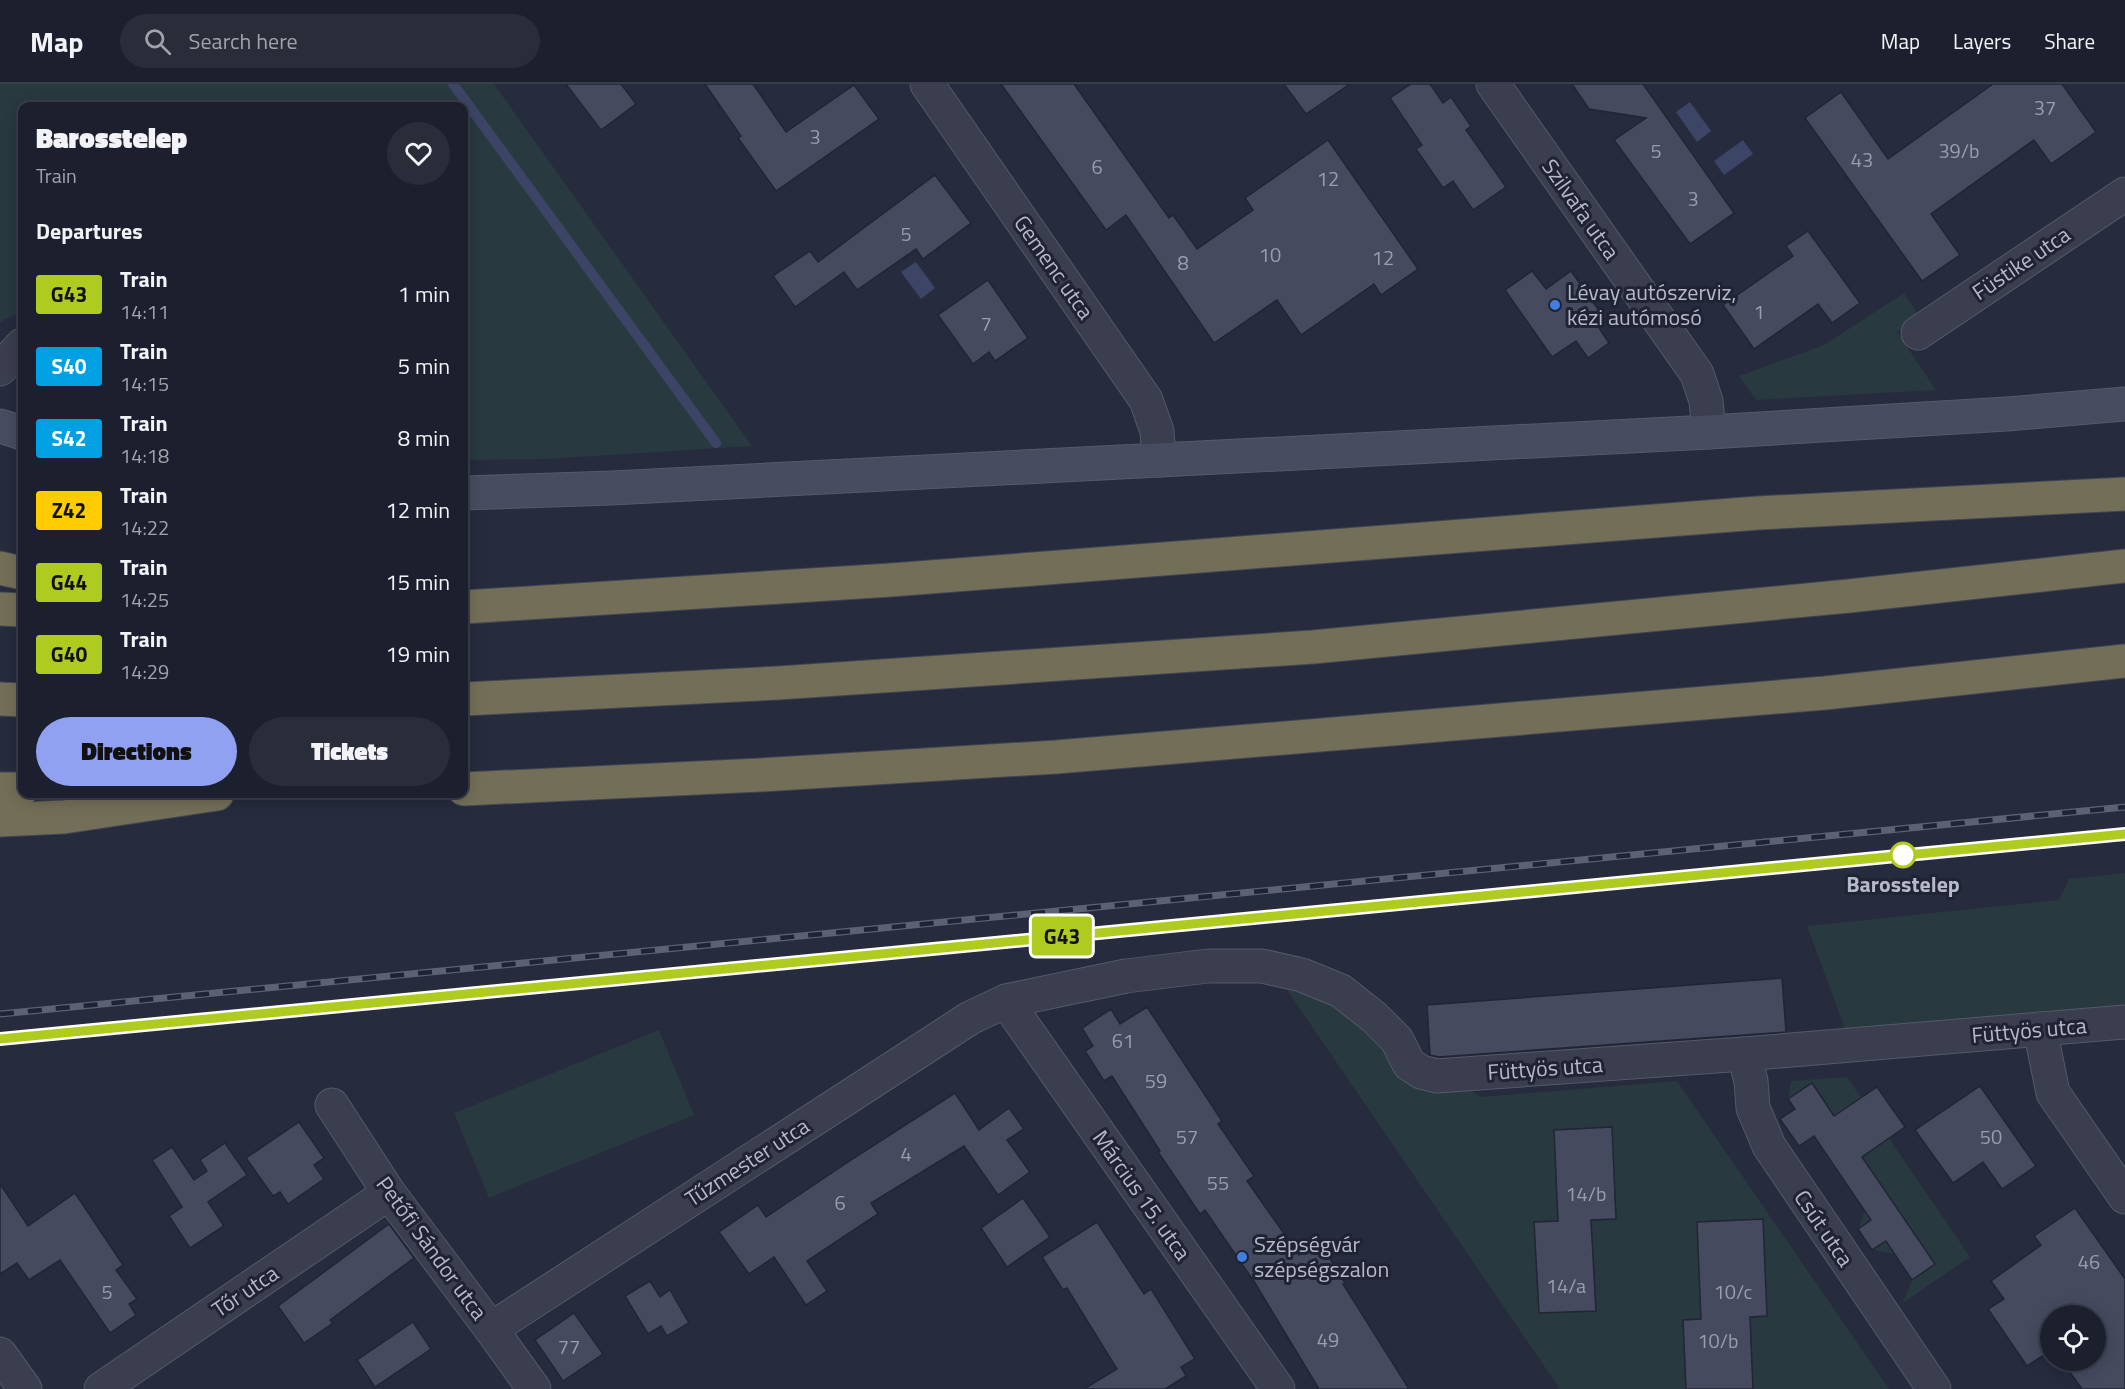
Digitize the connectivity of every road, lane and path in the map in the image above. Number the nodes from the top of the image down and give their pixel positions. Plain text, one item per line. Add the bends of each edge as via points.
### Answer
1 (927, 84) edge
2 (1493, 84) edge
3 (2125, 194) edge
4 (1918, 333) dead end
5 (18, 349) edge
6 (0, 369) edge
7 (2125, 404) edge
8 (0, 426) edge
9 (18, 432) edge
10 (1709, 432) junction
11 (1159, 459) junction
12 (468, 493) edge
13 (2125, 494) edge
14 (2125, 566) edge
15 (0, 568) edge
16 (18, 572) edge
17 (468, 607) edge
18 (0, 609) edge
19 (18, 610) edge
20 (2125, 661) edge
21 (0, 699) edge
22 (468, 699) edge
23 (18, 700) edge
24 (0, 789) edge
25 (18, 789) edge
26 (468, 789) edge
27 (190, 798) edge
28 (0, 820) edge
29 (1006, 1001) junction
30 (2125, 1022) edge
31 (2040, 1029) junction
32 (1744, 1054) junction
33 (332, 1105) dead end
34 (389, 1193) junction
35 (2125, 1197) edge
36 (491, 1329) junction
37 (0, 1354) edge
38 (25, 1389) edge
39 (100, 1389) edge
40 (534, 1389) edge
41 (1278, 1389) edge
42 (1934, 1389) edge

1 - 11 street, Gemenc utca via 1146,400 1156,431
2 - 10 street, Szilvafa utca via 1697,374 1706,401
3 - 4 street, Füstike utca
5 - 6 street
7 - 10 street
8 - 9 street
10 - 11 street
11 - 12 street
13 - 17 highway via 1758,513 891,580
14 - 22 highway via 1312,647 778,683
15 - 16 highway
18 - 19 highway
20 - 26 highway via 1825,693 1056,757
21 - 23 highway
24 - 25 highway
27 - 28 highway via 64,817
29 - 32 street, Füttyös utca via 1126,976 1208,966 1262,966 1302,975 1341,991 1397,1040 1409,1064 1437,1076
29 - 36 street, Tűzmester utca via 970,1018
29 - 41 street, Március 15. utca
30 - 31 street, Füttyös utca
31 - 32 street, Füttyös utca
31 - 35 street via 2053,1093
32 - 42 street, Csút utca via 1753,1108 1769,1146
33 - 34 street, Petőfi Sándor utca
34 - 36 street, Petőfi Sándor utca
34 - 39 street, Tőr utca
36 - 40 street, Petőfi Sándor utca
37 - 38 street

